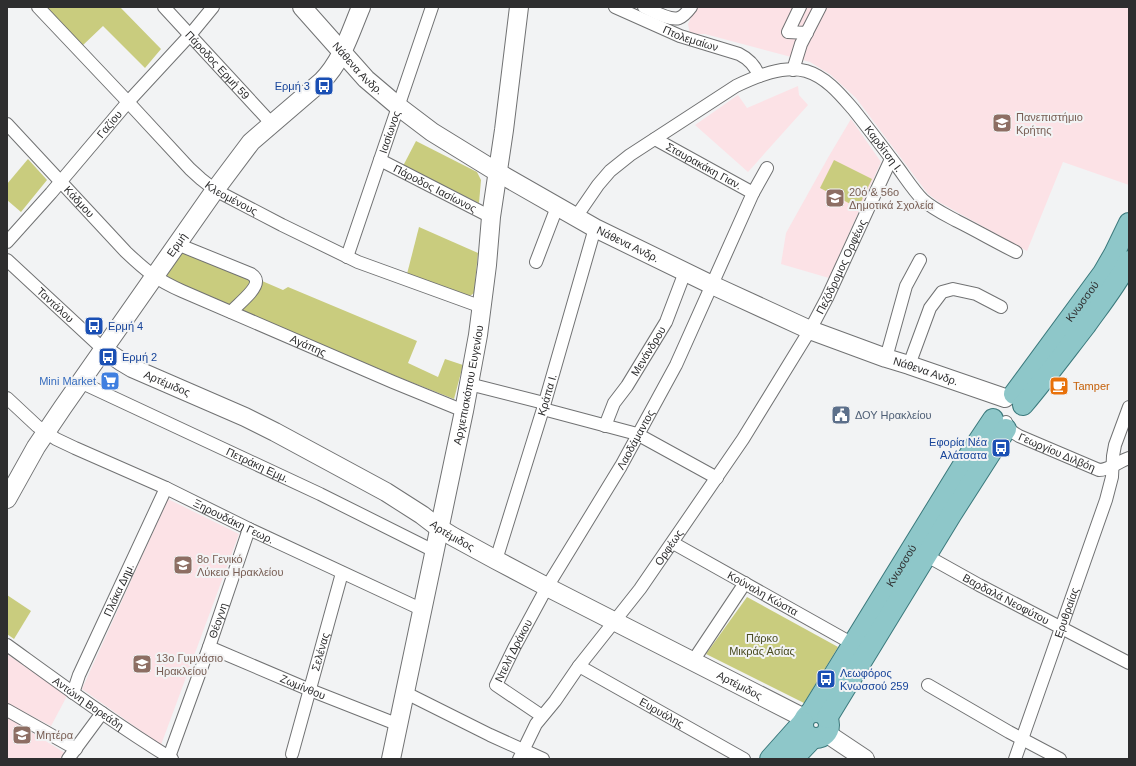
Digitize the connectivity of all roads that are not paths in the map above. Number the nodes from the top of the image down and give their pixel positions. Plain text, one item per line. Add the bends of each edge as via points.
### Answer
1 (38, 7) edge
2 (164, 7) edge
3 (213, 7) edge
4 (302, 7) edge
5 (361, 7) edge
6 (432, 7) edge
7 (519, 7) edge
8 (615, 7) edge
9 (644, 7) edge
10 (691, 7) edge
11 (800, 7) edge
12 (820, 7) edge
13 (673, 18) junction
14 (670, 32) junction
15 (806, 33) junction
16 (190, 35) junction
17 (342, 52) junction
18 (793, 70) junction
19 (759, 76) junction
20 (128, 102) junction
21 (399, 107) junction
22 (7, 124) edge
23 (272, 124) junction
24 (655, 139) junction
25 (891, 159) junction
26 (380, 160) junction
27 (767, 168) dead end
28 (497, 172) junction
29 (60, 182) junction
30 (215, 190) junction
31 (753, 193) junction
32 (557, 207) junction
33 (491, 217) junction
34 (576, 217) junction
35 (1129, 223) edge
36 (594, 228) junction
37 (7, 242) edge
38 (177, 244) junction
39 (1016, 252) dead end
40 (347, 257) junction
41 (7, 260) edge
42 (920, 260) dead end
43 (1129, 261) edge
44 (536, 262) dead end
45 (685, 272) junction
46 (154, 276) junction
47 (712, 285) junction
48 (482, 307) junction
49 (1001, 307) dead end
50 (230, 312) junction
51 (810, 330) junction
52 (103, 349) junction
53 (886, 358) junction
54 (909, 365) junction
55 (80, 382) junction
56 (469, 384) junction
57 (7, 398) edge
58 (1014, 399) junction
59 (544, 406) junction
60 (1129, 407) edge
61 (464, 411) junction
62 (1003, 424) junction
63 (605, 426) junction
64 (45, 432) junction
65 (637, 434) junction
66 (1129, 458) edge
67 (1113, 465) junction
68 (717, 478) junction
69 (166, 488) junction
70 (7, 499) edge
71 (439, 528) junction
72 (249, 529) junction
73 (673, 543) junction
74 (434, 551) junction
75 (927, 556) junction
76 (496, 560) junction
77 (342, 573) junction
78 (745, 583) junction
79 (547, 587) junction
80 (423, 610) junction
81 (615, 622) junction
82 (1061, 628) junction
83 (854, 644) junction
84 (7, 645) edge
85 (209, 647) junction
86 (693, 661) junction
87 (1129, 663) edge
88 (579, 666) junction
89 (928, 685) dead end
90 (310, 690) junction
91 (73, 693) junction
92 (406, 693) junction
93 (7, 710) edge
94 (102, 713) junction
95 (542, 716) junction
96 (814, 723) junction
97 (398, 725) junction
98 (1022, 739) junction
99 (76, 749) junction
100 (292, 754) dead end
101 (521, 755) edge
102 (171, 758) edge
103 (68, 759) edge
104 (391, 759) edge
105 (543, 759) edge
106 (744, 759) edge
107 (770, 759) edge
108 (793, 759) edge
109 (865, 759) edge
110 (1015, 759) edge
111 (1060, 759) edge

1 - 20 street, Κλεομένους
2 - 16 street, Πάροδος Ερμή 59
3 - 16 street, Γαζίου
4 - 17 street, Νάθενα Ανδρ.
5 - 17 street, Ερμή
6 - 21 street, Ιασίωνος
7 - 28 street, Αρχιεπισκόπου Ευγενίου
8 - 14 street, Πτολεμαίων
9 - 13 street, Πτολεμαίων
10 - 13 street, Πτολεμαίων via 682,16
11 - 15 street via 788,32
12 - 15 street
13 - 14 street
14 - 19 street, Πτολεμαίων via 744,56 753,64
15 - 18 street
16 - 20 street, Γαζίου
16 - 23 street, Πάροδος Ερμή 59
17 - 21 street, Νάθενα Ανδρ. via 366,79
17 - 23 street, Ερμή via 322,81
18 - 19 street, Καρδίτση Ι.
18 - 25 street, Καρδίτση Ι. via 816,75 833,88
19 - 24 street, Καρδίτση Ι. via 736,86
20 - 29 street, Γαζίου
20 - 30 street, Κλεομένους via 190,169
21 - 26 street, Ιασίωνος
21 - 28 street, Νάθενα Ανδρ. via 432,132
22 - 29 street, Κάδμου
23 - 30 street, Ερμή via 251,142
24 - 31 street, Σταυρακάκη Γιαν.
24 - 34 street, Καρδίτση Ι. via 606,174
25 - 39 street, Καρδίτση Ι. via 929,205
25 - 51 street, Πεζόδρομος Ορφέως
26 - 33 street, Πάροδος Ιασίωνος
26 - 40 street, Ιασίωνος
27 - 31 street, Σταυρακάκη Γιαν.
28 - 32 street, Νάθενα Ανδρ.
28 - 33 street, Αρχιεπισκόπου Ευγενίου
29 - 37 street, Γαζίου
29 - 46 street, Κάδμου via 140,266
30 - 38 street, Ερμή
30 - 40 street, Κλεομένους
31 - 47 street, Σταυρακάκη Γιαν.
32 - 34 street, Νάθενα Ανδρ.
32 - 44 street
33 - 48 street, Αρχιεπισκόπου Ευγενίου
34 - 36 street, Νάθενα Ανδρ.
35 - 58 main road, Κνωσσού via 1103,273
36 - 45 street, Νάθενα Ανδρ.
36 - 59 street, Κράπα Ι.
38 - 46 street, Ερμή
38 - 50 street via 255,276 254,289
40 - 48 street, Κλεομένους
41 - 52 street, Ταντάλου
42 - 53 street via 906,286
43 - 58 main road, Κνωσσού via 1088,322 1042,382
45 - 47 street, Νάθενα Ανδρ.
45 - 63 street, Μενάνδρου via 666,322 614,403
46 - 50 street, Αγάπης
46 - 52 street, Ερμή
47 - 51 street, Νάθενα Ανδρ.
47 - 65 street, Λαοδάμαντος via 676,365
48 - 56 street, Αρχιεπισκόπου Ευγενίου
49 - 54 street via 976,294 953,289 942,292 930,308
50 - 61 street, Αγάπης
51 - 53 street, Νάθενα Ανδρ.
51 - 68 street, Ορφέως via 744,439
52 - 55 street, Ερμή
52 - 71 street, Αρτέμιδος via 132,368 245,417 288,439 386,492
53 - 54 street, Νάθενα Ανδρ.
54 - 58 street, Νάθενα Ανδρ.
55 - 64 street, Ερμή
55 - 74 street, Πετράκη Εμμ. via 320,494
56 - 59 street
56 - 61 street, Αρχιεπισκόπου Ευγενίου
57 - 64 street, Ξηρουδάκη Γεωρ.
58 - 62 main road via 994,414
59 - 63 street
59 - 76 street, Κράπα Ι.
60 - 67 street, Ερυθραίας via 1115,445
61 - 71 street, Αρχιεπισκόπου Ευγενίου
62 - 67 street, Γεωργίου Διλβόη via 1019,436 1096,469 1104,470
62 - 75 main road, Κνωσσού
62 - 83 main road, Κνωσσού via 971,452
63 - 65 street
64 - 69 street, Ξηρουδάκη Γεωρ.
64 - 70 street, Ερμή
65 - 68 street
65 - 79 street, Λαοδάμαντος via 621,466
66 - 67 street, Γεωργίου Διλβόη
67 - 82 street, Ερυθραίας via 1106,500
68 - 73 street, Ορφέως
69 - 72 street, Ξηρουδάκη Γεωρ.
69 - 91 street, Πλάκα Δημ.
71 - 74 street, Αρχιεπισκόπου Ευγενίου
71 - 76 street, Αρτέμιδος
72 - 77 street, Ξηρουδάκη Γεωρ.
72 - 85 street, Θέογνη
73 - 78 street, Κούναλη Κώστα
73 - 81 street, Ορφέως
74 - 80 street, Αρχιεπισκόπου Ευγενίου
75 - 82 street, Βαρδαλά Νεοφύτου
75 - 96 main road, Κνωσσού
76 - 79 street, Αρτέμιδος
77 - 80 street, Ξηρουδάκη Γεωρ.
77 - 90 street, Σελένας
78 - 83 street, Κούναλη Κώστα
78 - 86 street
79 - 81 street, Αρτέμιδος
79 - 95 street, Ντελή Δράκου via 496,685
80 - 92 street, Αρχιεπισκόπου Ευγενίου
81 - 86 street, Αρτέμιδος
81 - 88 street, Ορφέως
82 - 87 street, Βαρδαλά Νεοφύτου
82 - 98 street, Ερυθραίας
83 - 96 main road, Κνωσσού
84 - 91 street, Αντώνη Βορεάδη
85 - 90 street, Ζωμίνθου
85 - 102 street, Θέογνη
86 - 96 street, Αρτέμιδος
88 - 95 street, Ορφέως
88 - 106 street, Ευρυάλης
89 - 98 street
90 - 97 street, Ζωμίνθου
90 - 100 street, Σελένας
91 - 94 street, Αντώνη Βορεάδη
92 - 97 street, Αρχιεπισκόπου Ευγενίου
92 - 101 street
93 - 99 street
94 - 99 street
94 - 102 street, Αντώνη Βορεάδη
95 - 101 street, Ορφέως
96 - 107 main road, Κνωσσού
96 - 108 main road, Κνωσσού
96 - 109 street, Αρτέμιδος
97 - 104 street, Αρχιεπισκόπου Ευγενίου
98 - 110 street, Ερυθραίας
98 - 111 street
99 - 103 street
101 - 105 street

